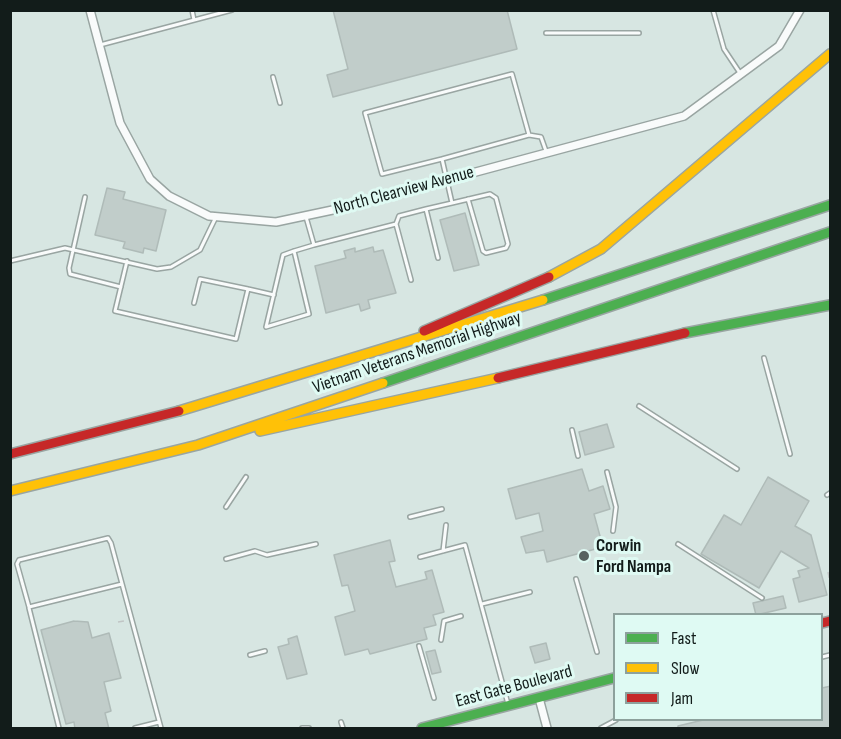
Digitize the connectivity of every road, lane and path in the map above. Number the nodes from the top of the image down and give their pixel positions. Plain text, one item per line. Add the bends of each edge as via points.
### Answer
1 (90, 10) edge
2 (192, 10) edge
3 (232, 10) edge
4 (713, 10) edge
5 (800, 10) edge
6 (194, 21) junction
7 (546, 33) dead end
8 (639, 33) dead end
9 (100, 45) junction
10 (831, 54) edge
11 (741, 74) junction
12 (273, 77) dead end
13 (280, 103) dead end
14 (529, 135) junction
15 (547, 153) junction
16 (442, 159) junction
17 (447, 179) junction
18 (85, 197) dead end
19 (468, 199) junction
20 (452, 203) junction
21 (831, 205) edge
22 (426, 209) junction
23 (216, 217) junction
24 (306, 217) junction
25 (396, 224) junction
26 (831, 232) edge
27 (314, 245) junction
28 (73, 250) junction
29 (294, 251) junction
30 (438, 258) dead end
31 (10, 261) edge
32 (127, 261) junction
33 (411, 280) dead end
34 (121, 287) junction
35 (248, 289) junction
36 (274, 295) junction
37 (194, 303) dead end
38 (831, 305) edge
39 (379, 352) junction
40 (764, 358) dead end
41 (639, 406) dead end
42 (572, 430) dead end
43 (198, 444) junction
44 (10, 454) edge
45 (790, 454) dead end
46 (578, 456) dead end
47 (737, 469) dead end
48 (607, 472) dead end
49 (246, 477) dead end
50 (10, 491) edge
51 (226, 507) dead end
52 (442, 509) dead end
53 (410, 517) dead end
54 (446, 525) dead end
55 (614, 531) dead end
56 (316, 544) dead end
57 (678, 544) dead end
58 (443, 551) junction
59 (420, 557) dead end
60 (226, 559) dead end
61 (828, 572) dead end
62 (576, 579) dead end
63 (831, 582) edge
64 (122, 584) junction
65 (530, 592) dead end
66 (762, 598) dead end
67 (482, 604) junction
68 (28, 607) junction
69 (461, 616) dead end
70 (125, 621) dead end
71 (118, 622) dead end
72 (441, 640) dead end
73 (420, 646) dead end
74 (265, 651) dead end
75 (597, 652) dead end
76 (250, 655) dead end
77 (613, 679) edge
78 (434, 698) dead end
79 (538, 698) junction
80 (509, 706) junction
81 (159, 722) junction
82 (341, 722) dead end
83 (59, 729) edge
84 (135, 729) edge
85 (161, 729) edge
86 (302, 729) edge
87 (309, 729) edge
88 (343, 729) edge
89 (422, 729) edge
90 (547, 729) edge

1 - 9 street, North Clearview Avenue
2 - 6 lane
3 - 6 lane
4 - 11 lane via 724,49
5 - 11 street, North Clearview Avenue via 779,46
6 - 9 lane
7 - 8 lane
9 - 23 street, North Clearview Avenue via 120,123 150,179 169,196
10 - 39 main road via 601,249 531,286
11 - 15 street, North Clearview Avenue via 684,116
12 - 13 lane
14 - 15 lane via 541,137
14 - 16 lane
14 - 16 lane via 512,74 365,113 382,174
15 - 17 street, North Clearview Avenue
16 - 17 lane
17 - 20 lane
17 - 24 street, North Clearview Avenue
18 - 28 lane
19 - 19 lane via 490,194 496,198 506,248 483,251
19 - 20 lane
20 - 22 lane
21 - 39 main road, Vietnam Veterans Memorial Highway
22 - 25 lane via 399,216
22 - 30 lane
23 - 24 street, North Clearview Avenue via 276,222
23 - 32 lane via 200,250 171,267 157,269
24 - 27 lane
25 - 27 lane
25 - 33 lane
26 - 43 main road, Vietnam Veterans Memorial Highway
27 - 29 lane
28 - 31 lane via 65,248
28 - 32 lane
28 - 34 lane via 70,274
29 - 36 lane via 283,255
29 - 36 lane via 309,314 266,327
32 - 34 lane
34 - 35 lane via 115,311 236,339
35 - 36 lane
35 - 37 lane via 200,279
38 - 43 main road via 685,333
39 - 44 main road, Vietnam Veterans Memorial Highway via 213,404
40 - 45 lane
41 - 47 lane
42 - 46 lane
43 - 50 main road, Vietnam Veterans Memorial Highway
48 - 55 lane via 616,507
49 - 51 lane
52 - 53 lane
54 - 58 lane
56 - 60 lane via 267,555 255,551
57 - 66 lane
58 - 59 lane
58 - 67 lane via 465,545
61 - 63 path
62 - 75 lane
64 - 68 lane
64 - 68 lane via 111,543 103,537 19,560
64 - 81 lane
65 - 67 lane
67 - 80 lane
68 - 83 lane
69 - 72 lane via 444,621
70 - 71 path
73 - 78 lane
74 - 76 lane
77 - 79 main road, East Gate Boulevard
79 - 80 main road, East Gate Boulevard
79 - 90 street
80 - 89 main road, East Gate Boulevard
81 - 84 lane
81 - 85 lane
82 - 88 lane
86 - 87 lane

